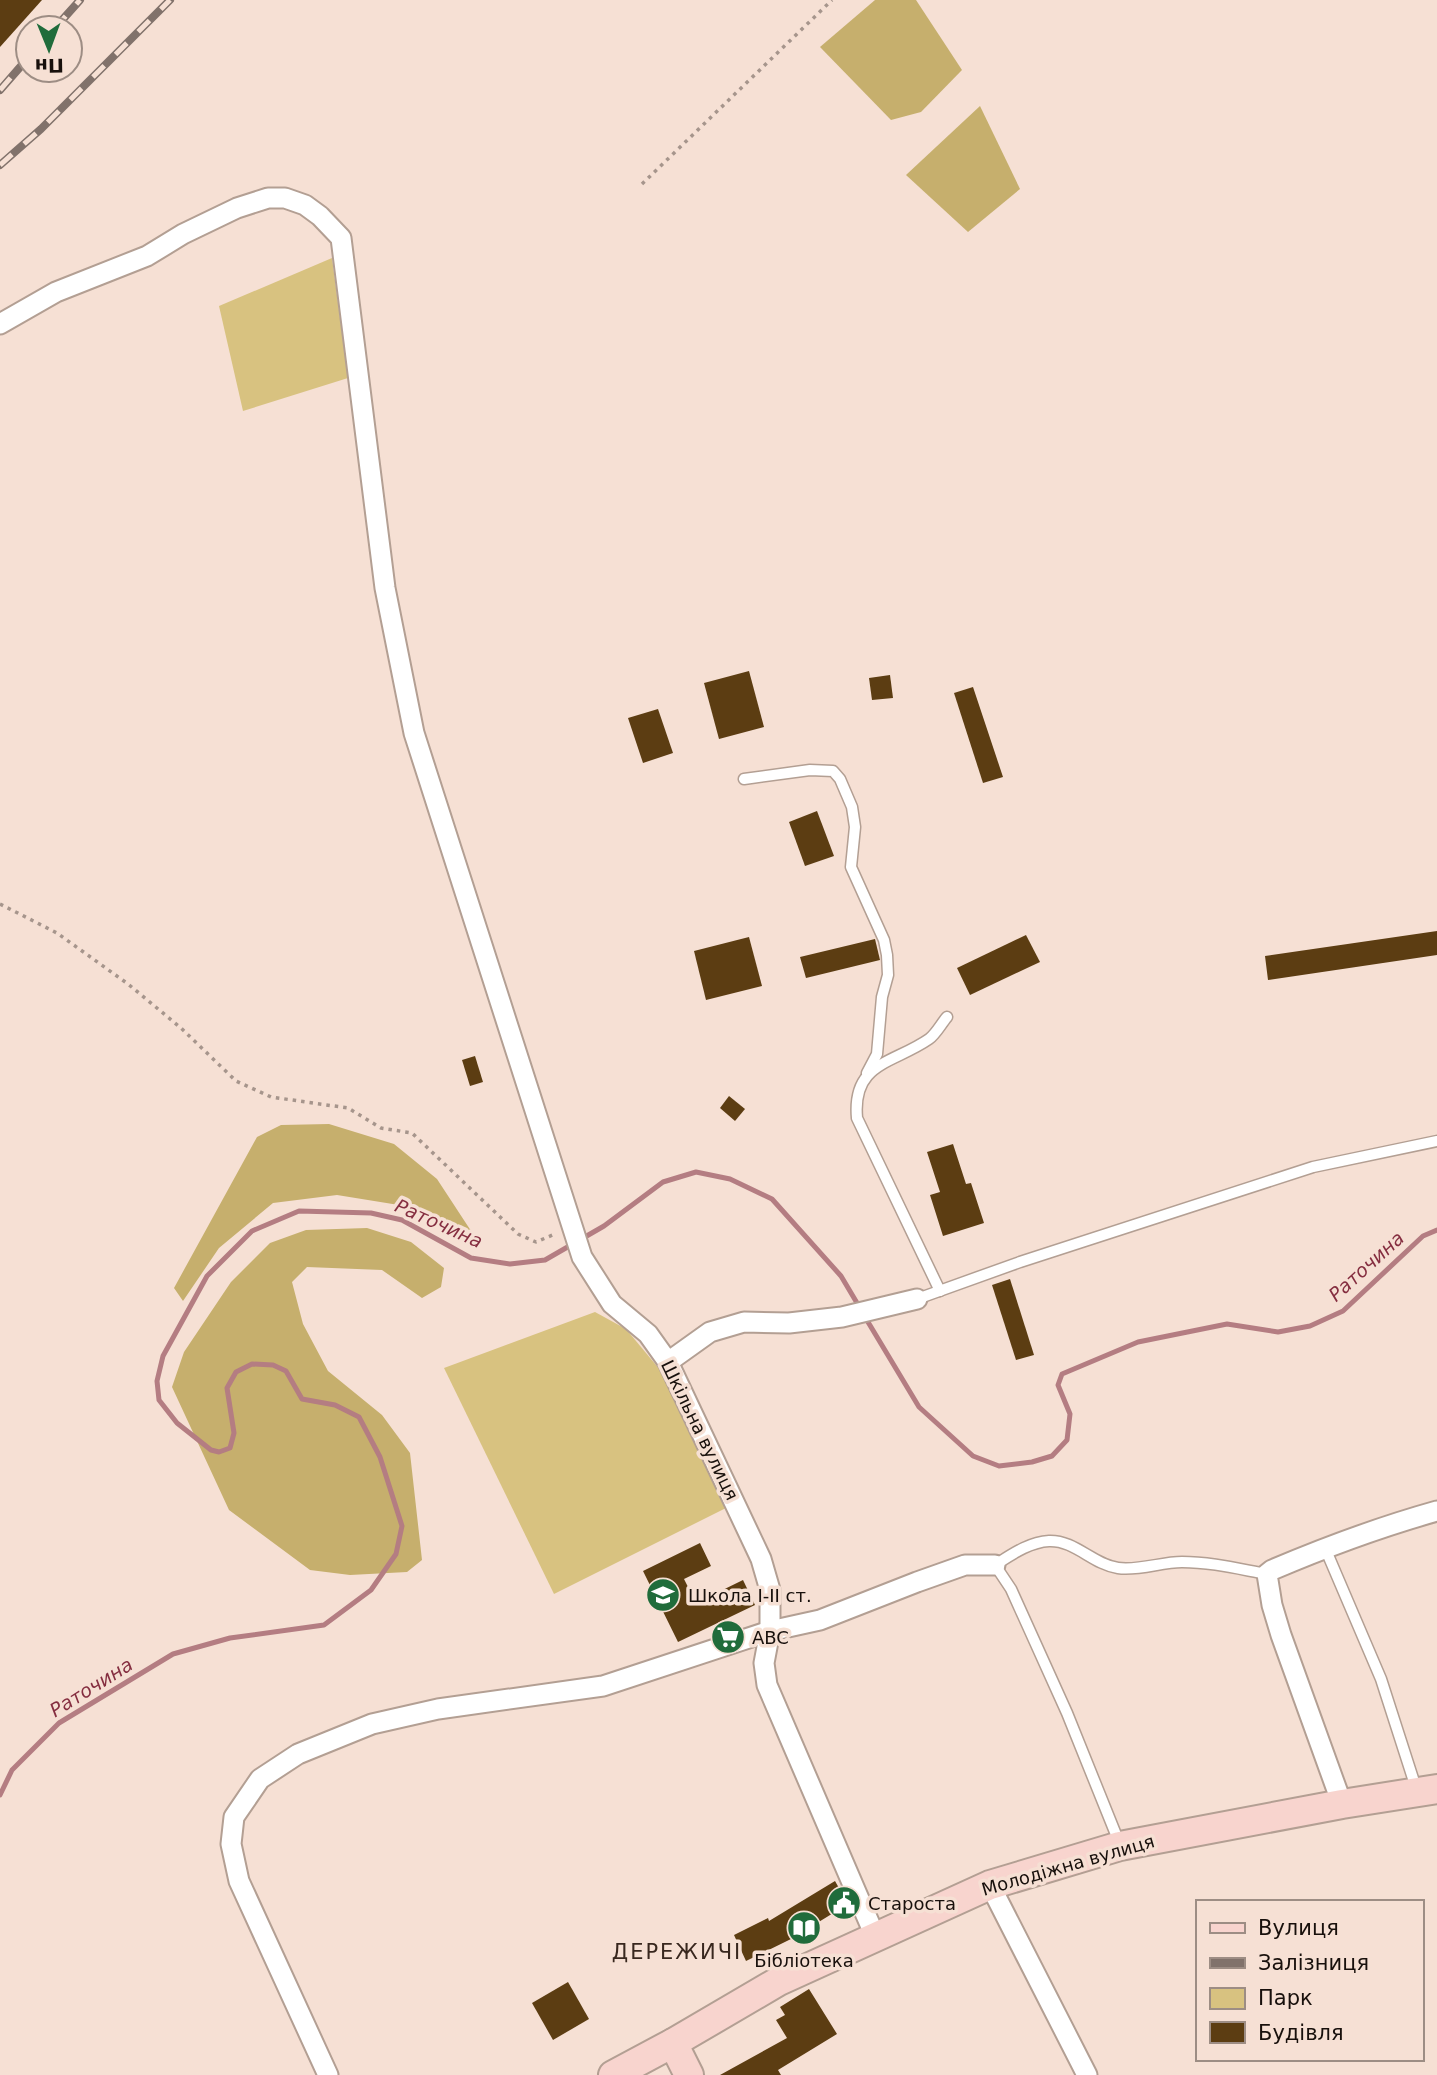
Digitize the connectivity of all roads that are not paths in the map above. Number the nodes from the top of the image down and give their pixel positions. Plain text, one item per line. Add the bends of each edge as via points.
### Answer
1 (0, 324) edge
2 (744, 779) dead end
3 (947, 1017) dead end
4 (867, 1073) junction
5 (1437, 1141) edge
6 (940, 1291) junction
7 (917, 1299) joint
8 (668, 1362) junction
9 (1437, 1511) edge
10 (1325, 1548) junction
11 (995, 1565) junction
12 (1267, 1574) junction
13 (770, 1631) junction
14 (1427, 1790) edge
15 (1342, 1804) junction
16 (1120, 1846) junction
17 (990, 1885) junction
18 (876, 1936) junction
19 (673, 2043) junction
20 (328, 2075) edge
21 (613, 2075) edge
22 (689, 2075) edge
23 (1087, 2075) edge

1 - 8 street, Шкільна вулиця via 56,292 147,256 237,208 268,198 305,205 341,238 385,588 414,733 582,1257 612,1304 648,1334
2 - 4 lane via 810,769 833,771 852,807 851,867 887,955 877,1054
3 - 4 lane via 931,1038
4 - 6 lane via 858,1089 857,1118
5 - 6 lane via 1313,1167
6 - 7 lane
7 - 8 street via 842,1317 744,1322 710,1332
8 - 13 street, Шкільна вулиця via 761,1559 770,1590
9 - 10 street
10 - 12 street
10 - 14 lane
11 - 12 lane via 1020,1549 1061,1541 1117,1568 1181,1562
11 - 13 street via 965,1565 820,1620
11 - 16 lane via 1011,1589 1067,1713
12 - 15 street via 1281,1635
13 - 18 street, Шкільна вулиця via 764,1663 767,1685
13 - 20 street via 603,1686 438,1709 372,1724 298,1754 260,1779 234,1817 231,1844 239,1881
14 - 15 street, Молодіжна вулиця
15 - 16 street, Молодіжна вулиця
16 - 17 street, Молодіжна вулиця
17 - 18 street, Молодіжна вулиця
17 - 23 street
18 - 19 street, Молодіжна вулиця via 779,1981
19 - 21 street, Молодіжна вулиця
19 - 22 street

